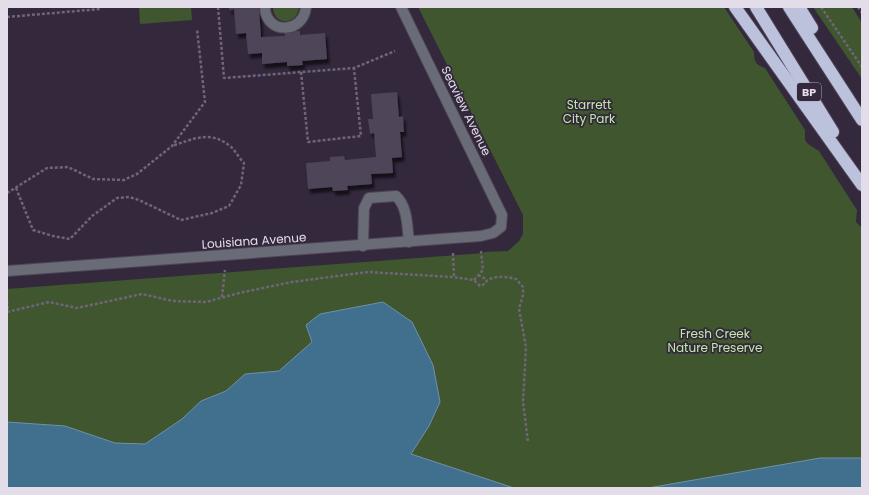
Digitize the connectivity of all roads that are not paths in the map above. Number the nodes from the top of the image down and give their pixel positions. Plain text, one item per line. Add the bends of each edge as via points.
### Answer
1 (265, 7) edge
2 (306, 7) edge
3 (401, 7) edge
4 (735, 7) edge
5 (756, 7) edge
6 (789, 7) edge
7 (799, 7) edge
8 (862, 111) edge
9 (862, 120) edge
10 (862, 178) edge
11 (862, 185) edge
12 (501, 227) joint
13 (408, 242) junction
14 (363, 246) junction
15 (7, 271) edge

1 - 2 street via 267,18 284,28 297,25 302,20
3 - 12 street, Seaview Avenue via 501,212
4 - 11 highway
5 - 10 highway, BP
6 - 9 highway, BP
7 - 8 highway
12 - 13 street, Louisiana Avenue via 493,233 481,236
13 - 14 street, Louisiana Avenue
13 - 14 street via 405,211 400,200 396,196 369,198 364,208
14 - 15 street, Louisiana Avenue

